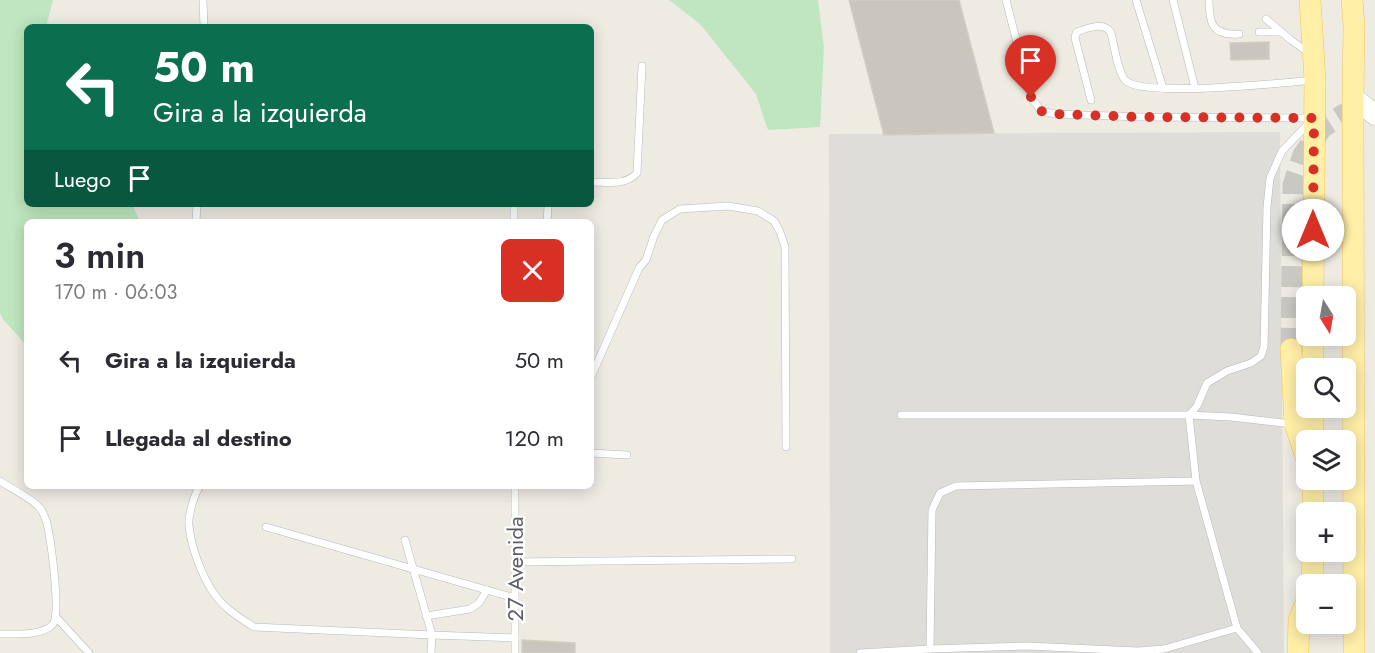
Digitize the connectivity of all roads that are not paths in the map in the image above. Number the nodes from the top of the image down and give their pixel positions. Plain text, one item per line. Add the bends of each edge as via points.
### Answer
1 (203, 0) edge
2 (1006, 0) edge
3 (1136, 0) edge
4 (1173, 0) edge
5 (1209, 0) edge
6 (1310, 0) edge
7 (1352, 0) edge
8 (1266, 19) dead end
9 (204, 24) edge
10 (1259, 32) dead end
11 (1281, 32) junction
12 (1239, 34) dead end
13 (1313, 56) junction
14 (642, 66) dead end
15 (1315, 80) junction
16 (1162, 88) junction
17 (1195, 88) junction
18 (1375, 96) edge
19 (1353, 97) junction
20 (1091, 100) dead end
21 (1375, 115) edge
22 (1314, 118) junction
23 (594, 182) edge
24 (1313, 286) edge
25 (1291, 349) tunnel mouth
26 (594, 370) edge
27 (1189, 415) junction
28 (901, 416) dead end
29 (1295, 424) junction
30 (1297, 430) edge
31 (786, 447) dead end
32 (594, 453) edge
33 (627, 455) dead end
34 (0, 481) edge
35 (1196, 481) junction
36 (198, 489) edge
37 (515, 489) edge
38 (266, 528) dead end
39 (405, 540) dead end
40 (792, 559) dead end
41 (515, 562) junction
42 (414, 570) junction
43 (487, 590) junction
44 (515, 597) junction
45 (426, 616) junction
46 (56, 617) junction
47 (1237, 628) junction
48 (0, 634) edge
49 (1299, 634) edge
50 (1312, 634) edge
51 (432, 635) junction
52 (515, 638) junction
53 (930, 649) junction
54 (869, 652) edge
55 (89, 653) edge
56 (431, 653) edge
57 (515, 653) edge
58 (860, 653) edge
59 (1258, 653) edge
60 (1298, 653) edge
61 (1312, 653) edge
62 (1354, 653) edge

1 - 9 lane
2 - 22 lane via 1031,97 1041,111 1141,117
3 - 16 lane
4 - 17 lane
5 - 12 lane via 1212,24 1223,34
6 - 13 main road
7 - 19 main road
8 - 11 lane
10 - 11 lane
11 - 13 lane
13 - 15 main road
14 - 23 lane via 637,172 623,181
15 - 17 lane
15 - 22 main road
16 - 17 lane
16 - 20 lane via 1140,87 1126,81 1111,33 1103,26 1079,31 1075,38
18 - 19 street
19 - 21 street
19 - 62 main road
22 - 24 main road
22 - 27 lane via 1282,151 1270,178 1261,356 1207,383
25 - 29 main road
26 - 31 lane via 662,220 680,209 728,206 758,211 774,221 785,247
27 - 28 lane
27 - 29 lane
27 - 35 lane
29 - 30 main road
32 - 33 lane
34 - 46 lane via 39,507 47,525
35 - 47 lane
35 - 53 lane via 956,486 940,493 932,510
36 - 51 lane via 189,524 199,566 215,596 234,615 254,627
37 - 41 lane, 27 Avenida
38 - 42 lane
39 - 42 lane
40 - 41 lane
41 - 44 lane, 27 Avenida
42 - 43 lane
42 - 45 lane
43 - 44 lane
43 - 45 lane via 470,609
44 - 52 lane, 27 Avenida
45 - 51 lane
46 - 48 lane via 44,630
46 - 55 lane
47 - 53 lane via 1164,649 1138,651 1027,646
47 - 59 lane
49 - 60 main road
50 - 61 main road
51 - 52 lane
51 - 56 lane
52 - 57 lane, 27 Avenida
53 - 54 lane
54 - 58 lane

